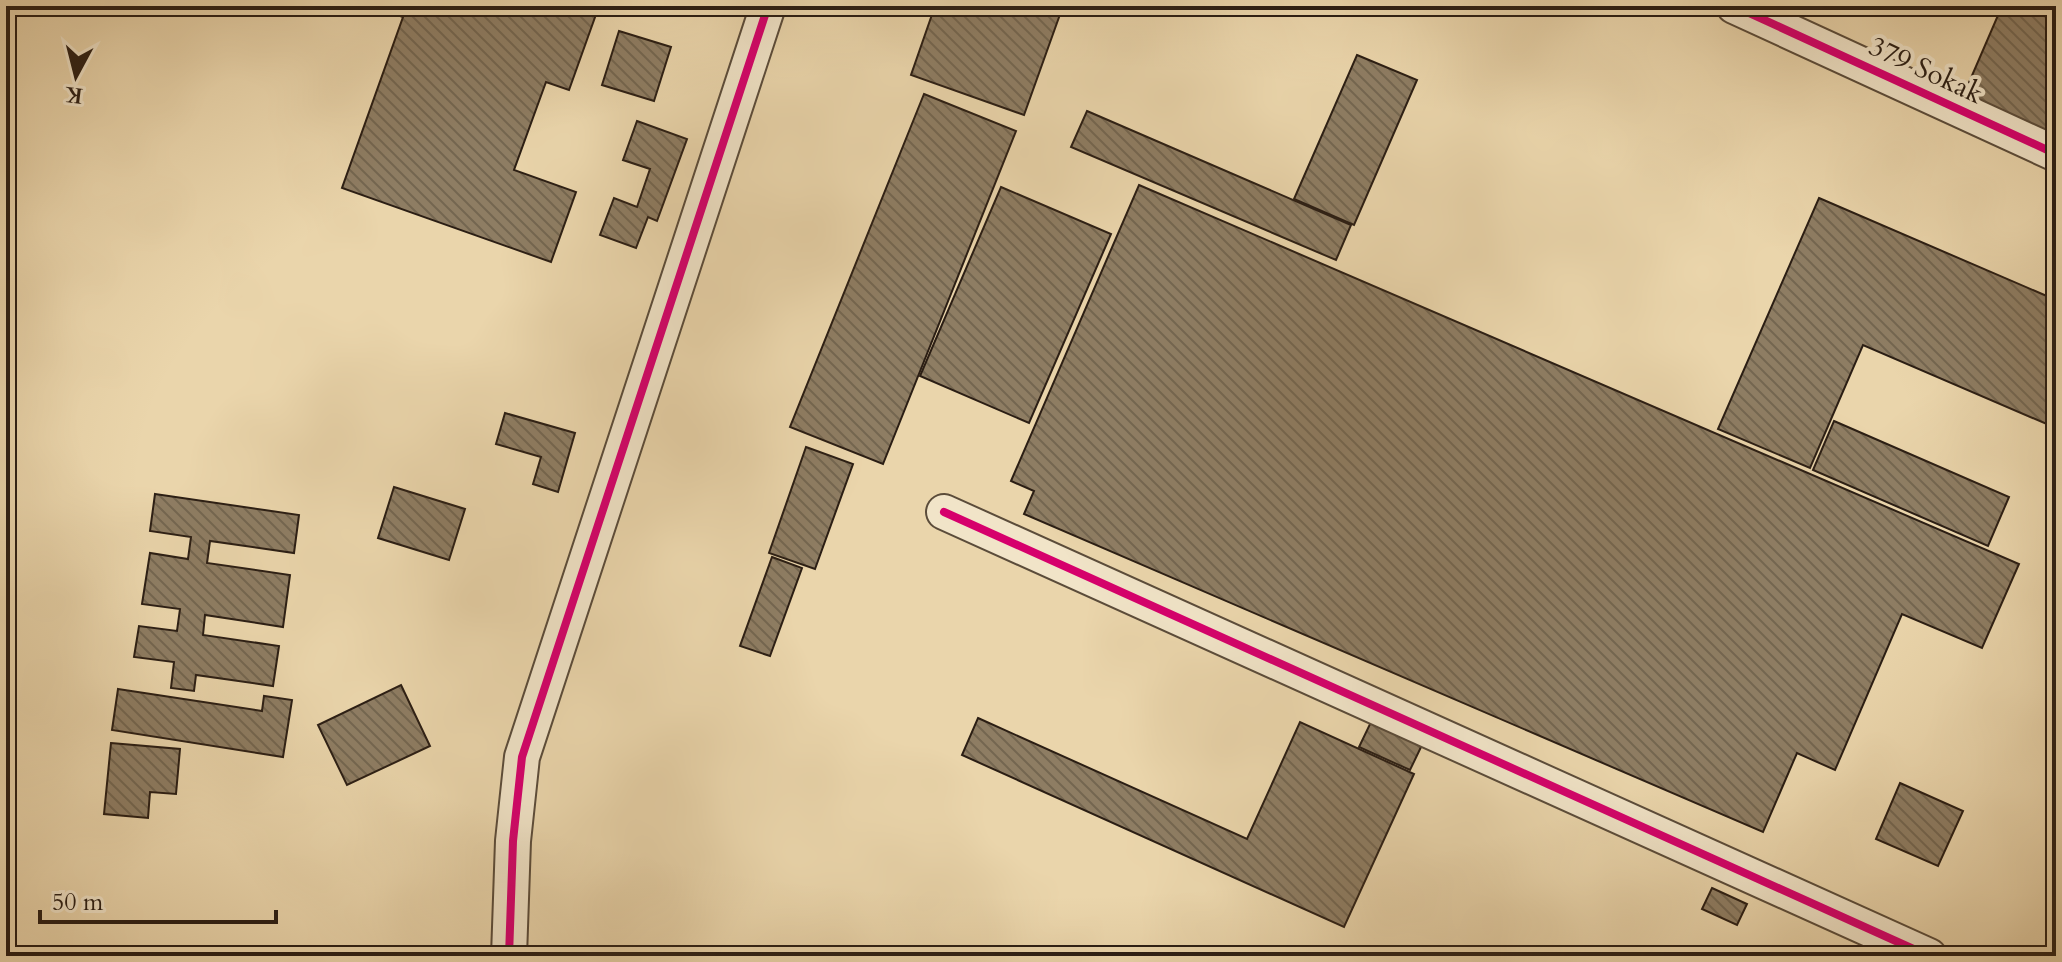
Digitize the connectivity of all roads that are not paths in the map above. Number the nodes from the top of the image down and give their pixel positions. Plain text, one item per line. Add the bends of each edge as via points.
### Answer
1 (768, 6) edge
2 (1734, 6) edge
3 (2056, 154) edge
4 (944, 512) dead end
5 (509, 956) edge
6 (1929, 956) edge

1 - 5 street via 522,757
2 - 3 street, 379 Sokak
4 - 6 street

